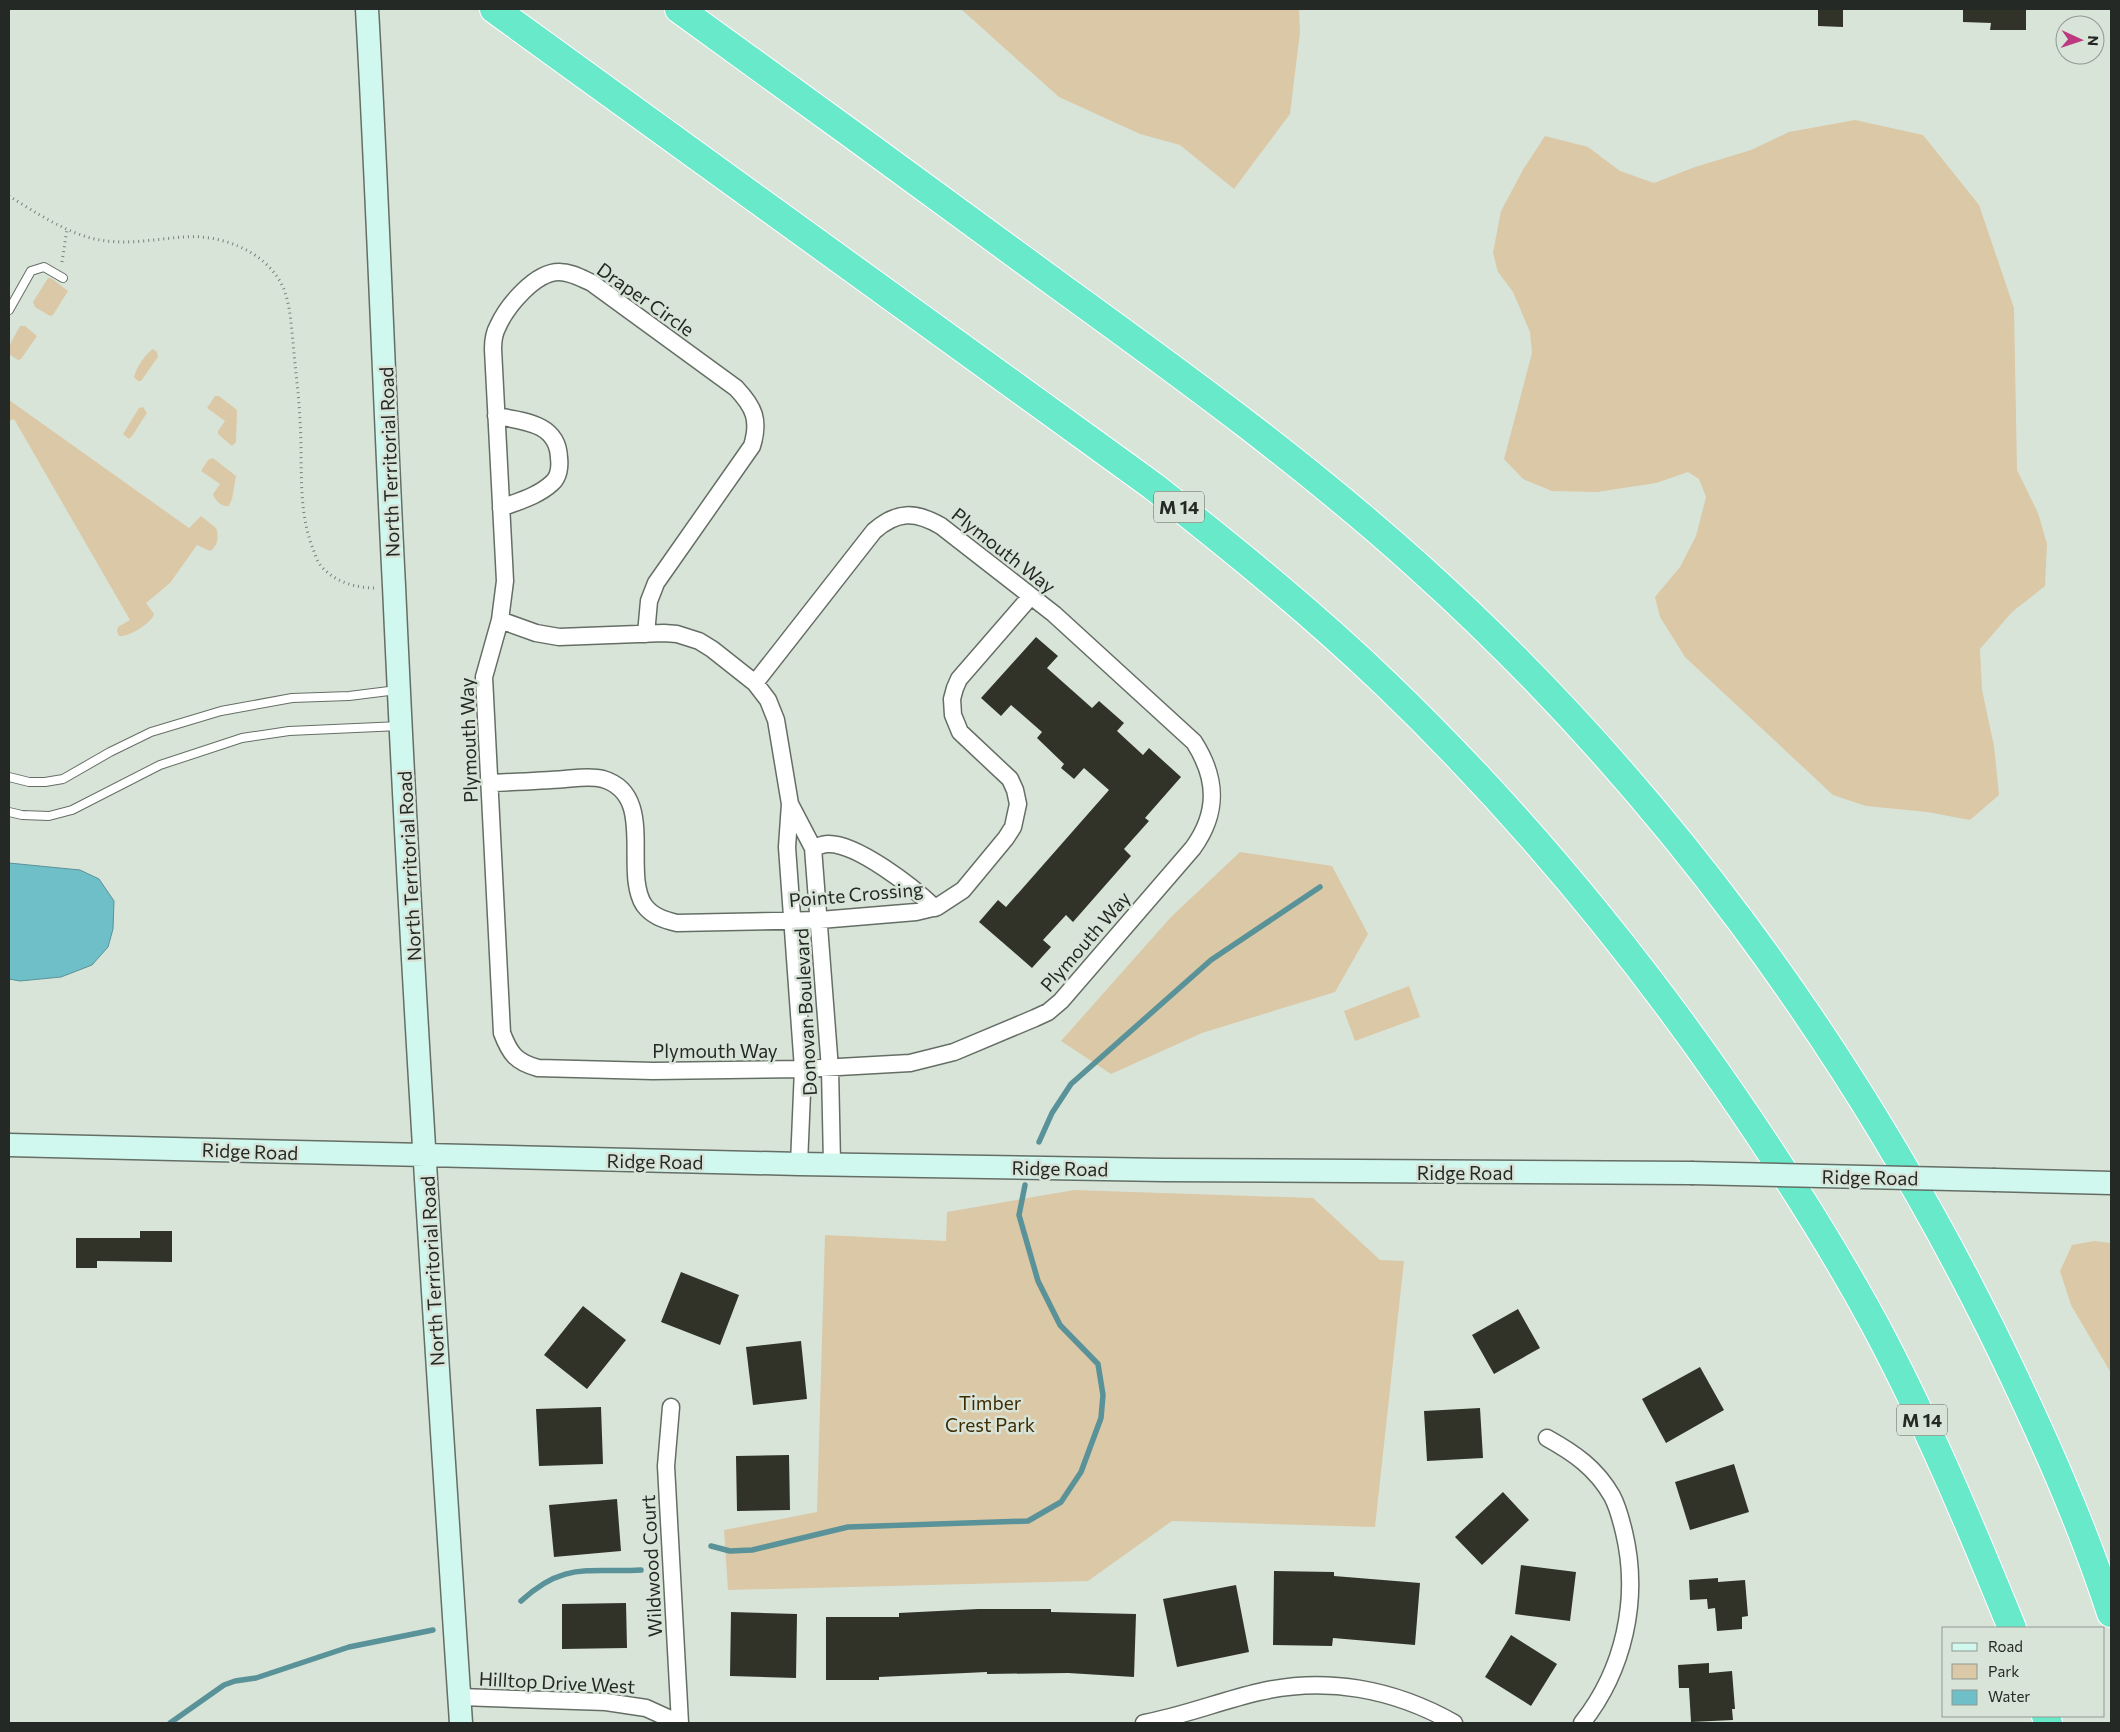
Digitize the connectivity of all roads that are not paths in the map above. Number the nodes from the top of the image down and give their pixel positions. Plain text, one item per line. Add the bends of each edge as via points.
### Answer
1 (367, 9) edge
2 (494, 9) edge
3 (679, 9) edge
4 (63, 278) road end
5 (9, 310) edge
6 (496, 416) junction
7 (501, 508) junction
8 (1031, 596) junction
9 (500, 620) junction
10 (646, 634) junction
11 (755, 683) junction
12 (399, 690) junction
13 (401, 726) junction
14 (9, 777) edge
15 (489, 783) junction
16 (790, 804) junction
17 (9, 812) edge
18 (813, 848) junction
19 (935, 908) junction
20 (792, 920) junction
21 (820, 920) junction
22 (830, 1068) junction
23 (803, 1069) junction
24 (9, 1145) edge
25 (426, 1156) junction
26 (832, 1163) junction
27 (800, 1164) junction
28 (2111, 1183) edge
29 (672, 1407) dead end
30 (1547, 1438) dead end
31 (2111, 1613) edge
32 (2012, 1627) edge
33 (460, 1697) junction
34 (461, 1723) edge
35 (679, 1723) edge
36 (1144, 1723) edge
37 (1454, 1723) edge
38 (1582, 1723) edge

1 - 12 street, North Territorial Road
2 - 32 highway, M 14 via 1145,480 1239,554 1385,683 1503,804 1619,940 1685,1028 1800,1194 1874,1323 1929,1432
3 - 31 highway via 1247,422 1420,568 1490,633 1621,772 1685,849 1789,986 1895,1150 1967,1281 2014,1376 2066,1493
4 - 5 lane via 44,267 31,271
6 - 7 street, Draper Circle
6 - 7 street via 533,423 549,433 559,448 560,468 554,482 538,494
6 - 10 street, Draper Circle via 492,349 498,326 533,282 558,272 575,274 592,283 736,388 748,401 756,423 752,446 656,583 649,601
7 - 9 street, Draper Circle via 505,581
8 - 11 street, Plymouth Way via 934,522 919,516 895,517 874,531
8 - 19 street, Pointe Crossing via 959,679 952,699 953,715 960,732 1013,785 1018,804 1013,827 963,890
8 - 22 street, Plymouth Way via 1194,742 1205,759 1212,782 1212,803 1206,827 1187,855 1048,1012 954,1052 910,1063
9 - 10 street, Donovan Boulevard via 559,638
9 - 15 street, Plymouth Way via 484,677
10 - 11 street, Donovan Boulevard via 677,634 699,641
11 - 16 street, Donovan Boulevard via 768,700 776,720
12 - 13 street, North Territorial Road
12 - 14 lane via 292,698 221,711 151,732 63,779 28,782
13 - 17 lane via 289,731 242,738 160,765 72,810 49,816
13 - 25 street, North Territorial Road
15 - 20 street, Pointe Crossing via 591,778 611,782 623,791 634,816 639,892 644,904 663,920 676,923
15 - 23 street, Plymouth Way via 502,1033 516,1058 538,1068
16 - 18 street, Donovan Boulevard
16 - 20 street, Donovan Boulevard via 787,847
18 - 19 street via 827,844 844,846 906,882
18 - 21 street, Donovan Boulevard
19 - 21 street, Pointe Crossing
20 - 21 street, Pointe Crossing
20 - 23 street, Donovan Boulevard
21 - 22 street, Donovan Boulevard
22 - 23 street, Plymouth Way
22 - 26 street, Donovan Boulevard
23 - 27 street, Donovan Boulevard
24 - 25 street, Ridge Road
25 - 27 street, Ridge Road
25 - 33 street, North Territorial Road
26 - 27 street, Ridge Road
26 - 28 street, Ridge Road, bridge via 1174,1170 1691,1173
29 - 35 street, Wildwood Court via 666,1466
30 - 38 street via 1576,1454 1600,1478 1612,1496 1626,1543 1630,1593 1625,1634 1603,1692
33 - 34 street, North Territorial Road
33 - 35 street, Hilltop Drive West via 606,1702 646,1708
36 - 37 street via 1257,1692 1302,1685 1334,1685 1388,1694

